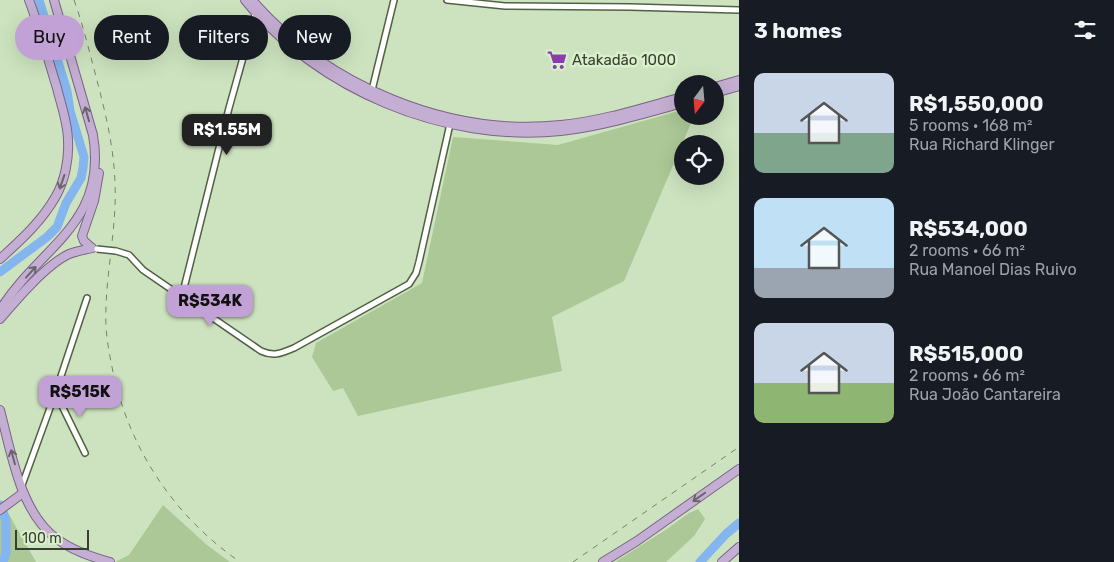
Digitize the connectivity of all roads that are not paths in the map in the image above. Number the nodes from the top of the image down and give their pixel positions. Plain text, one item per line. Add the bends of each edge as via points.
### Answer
1 (29, 0) edge
2 (54, 0) edge
3 (245, 0) edge
4 (252, 0) edge
5 (394, 0) edge
6 (447, 0) edge
7 (257, 10) junction
8 (739, 10) edge
9 (739, 80) edge
10 (724, 84) edge
11 (739, 86) edge
12 (372, 90) junction
13 (724, 90) edge
14 (674, 99) edge
15 (674, 105) edge
16 (450, 124) junction
17 (95, 146) junction
18 (95, 249) junction
19 (0, 259) edge
20 (182, 296) junction
21 (86, 298) dead end
22 (0, 310) edge
23 (0, 319) edge
24 (54, 396) junction
25 (0, 410) edge
26 (86, 452) dead end
27 (739, 469) edge
28 (22, 491) junction
29 (0, 510) edge
30 (739, 547) edge
31 (110, 562) edge
32 (603, 562) edge
33 (722, 562) edge

1 -> 19 main road via 64,114 69,152 63,181 48,209 32,230
17 -> 2 main road
3 - 7 main road
4 - 7 main road
5 - 12 street
6 - 8 street via 505,6
7 - 12 main road via 316,58
7 - 16 main road via 308,59 337,78 393,106
7 - 20 street
9 - 10 main road
11 - 13 main road
12 - 14 main road via 451,118 534,127 601,119
15 - 16 main road via 561,131 505,131
16 - 20 street via 419,262 409,284 294,348 275,355 261,351
17 - 18 main road via 98,156 97,189 82,236
22 -> 17 main road via 82,212 93,178
18 - 20 street, bridge via 126,253 143,270
18 - 23 main road via 71,254 58,262 22,293
21 - 24 street
24 - 26 street
24 - 28 street
28 -> 25 main road
27 -> 32 main road
28 - 29 main road
28 - 31 main road via 44,527 55,538 81,553
30 - 33 main road

